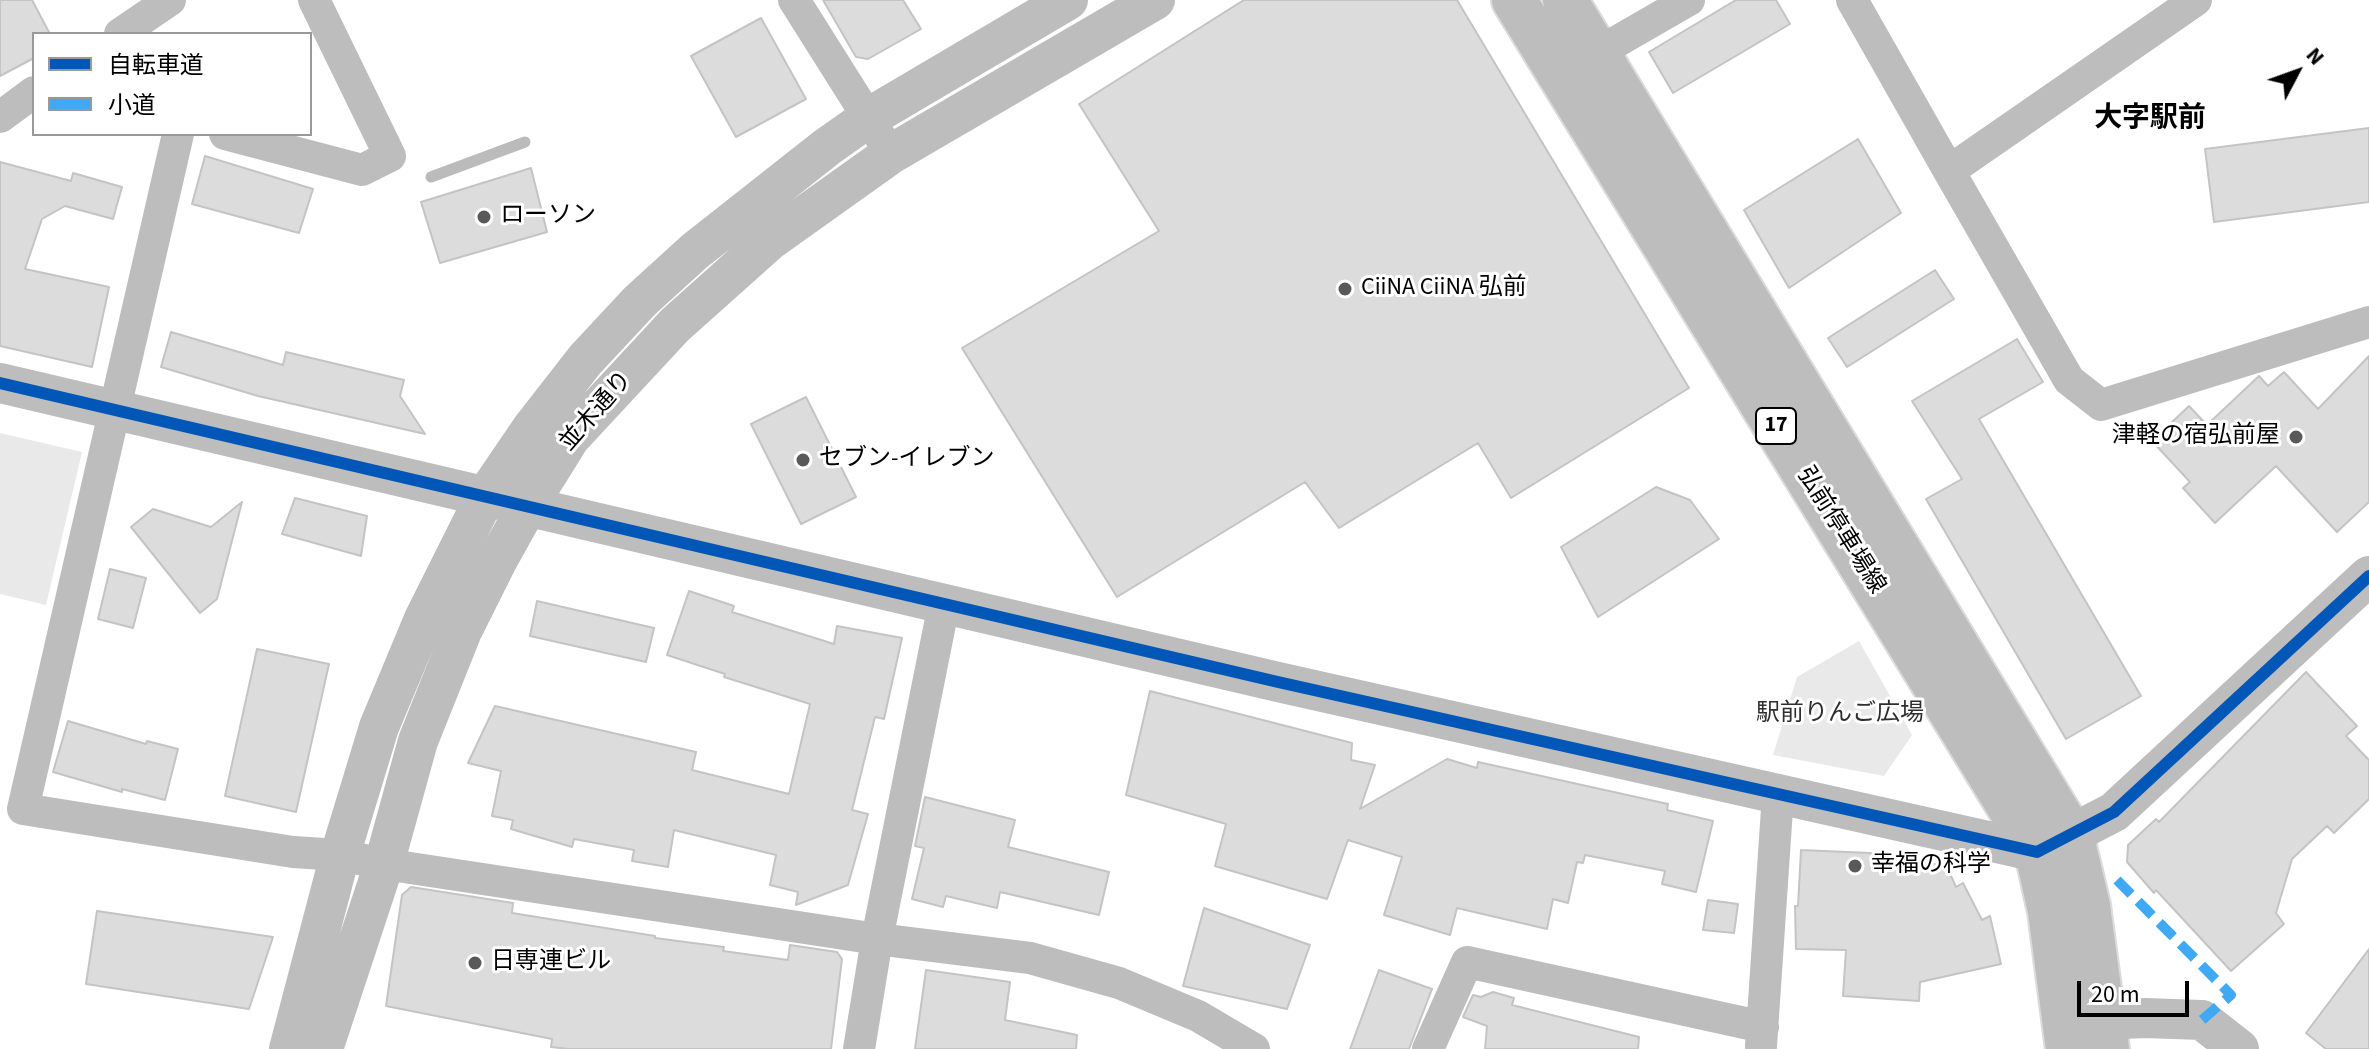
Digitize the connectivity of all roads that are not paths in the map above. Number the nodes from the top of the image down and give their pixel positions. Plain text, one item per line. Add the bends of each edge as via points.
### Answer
1 (170, 0) edge
2 (314, 0) edge
3 (794, 0) edge
4 (1068, 0) edge
5 (1155, 0) edge
6 (1514, 0) edge
7 (1565, 0) edge
8 (1689, 0) edge
9 (1852, 0) edge
10 (2196, 0) edge
11 (123, 32) edge
12 (1597, 53) junction
13 (32, 93) edge
14 (0, 117) edge
15 (868, 118) junction
16 (178, 136) edge
17 (233, 136) edge
18 (891, 154) junction
19 (1949, 171) junction
20 (2369, 322) edge
21 (0, 383) edge
22 (114, 411) junction
23 (485, 497) junction
24 (527, 507) junction
25 (2369, 576) edge
26 (944, 604) junction
27 (1778, 794) junction
28 (11, 807) edge
29 (2054, 843) junction
30 (340, 855) junction
31 (384, 864) junction
32 (877, 939) junction
33 (2105, 1035) edge
34 (1762, 1038) edge
35 (289, 1049) edge
36 (323, 1049) edge
37 (859, 1049) edge
38 (1254, 1049) edge
39 (1428, 1049) edge
40 (2068, 1049) edge
41 (2239, 1049) edge

1 - 11 street
2 - 17 street via 390,156 362,170
3 - 15 street
4 - 15 street, 並木通り
5 - 18 street, 並木通り
6 - 29 main road, 弘前停車場線 / 17
7 - 12 main road, 弘前停車場線 / 17
8 - 12 street
9 - 19 street
10 - 19 street
12 - 29 main road, 弘前停車場線 / 17
13 - 14 street
15 - 18 street
15 - 23 street, 並木通り via 695,251 640,301 585,360
16 - 22 street
18 - 24 street, 並木通り via 769,241 675,325 570,438
19 - 20 street via 2069,380 2101,405
21 - 22 street
22 - 23 street
22 - 28 street
23 - 24 street
23 - 30 street, 並木通り via 424,619 379,727
24 - 26 street
24 - 31 street, 並木通り via 462,631 423,728
25 - 29 street via 2114,812
26 - 27 street
26 - 32 street
27 - 29 street
27 - 34 street
28 - 30 street
29 - 33 main road, 弘前停車場線 / 17 via 2088,906
29 - 40 main road, 弘前停車場線 / 17 via 2050,911
30 - 31 street
30 - 35 street, 並木通り
31 - 32 street
31 - 36 street, 並木通り
32 - 37 street
32 - 38 street via 1030,958 1119,983 1198,1016
33 - 41 street via 2145,1018 2202,1020
34 - 39 street via 1467,962

